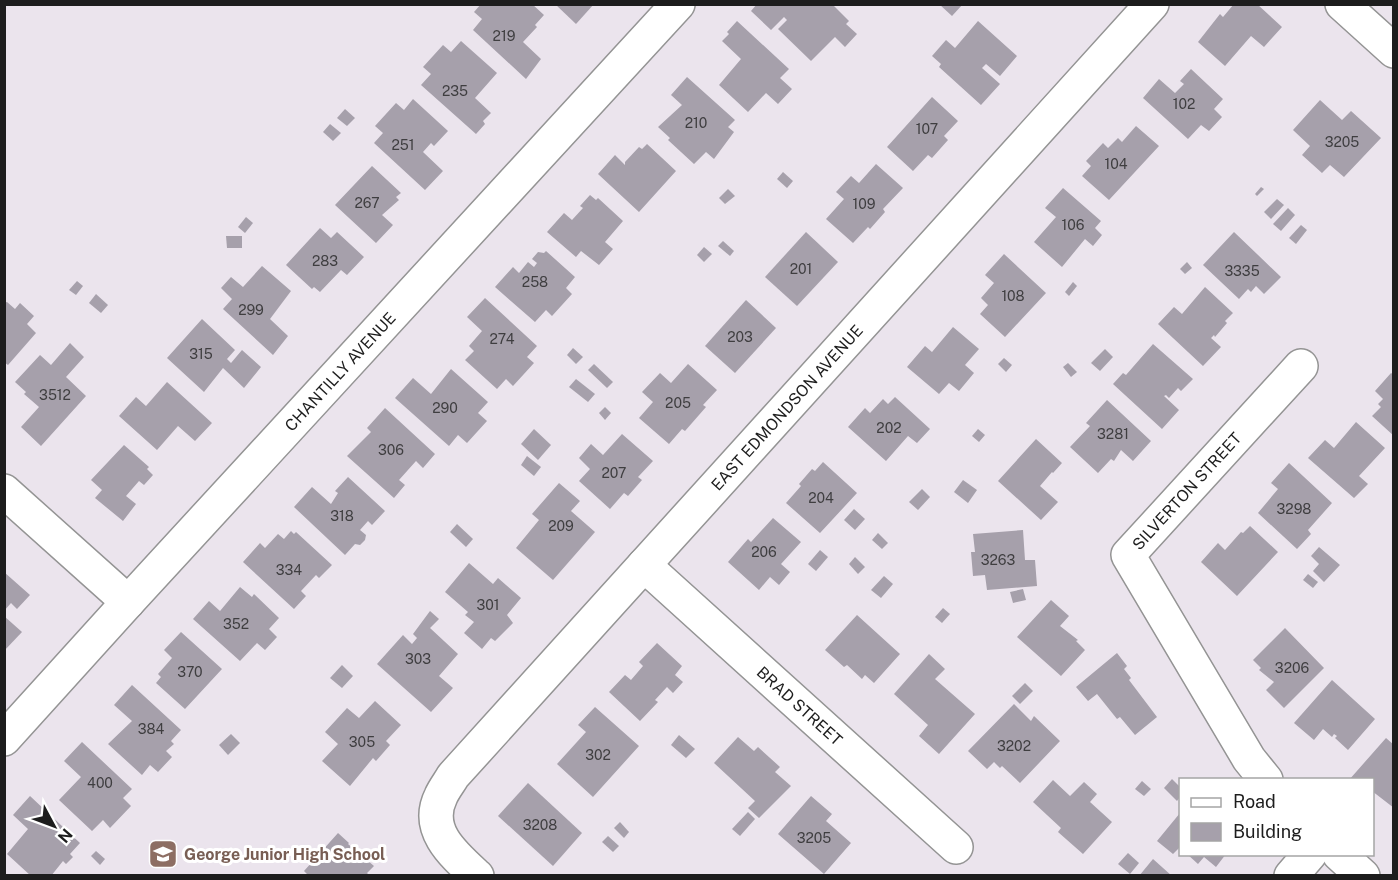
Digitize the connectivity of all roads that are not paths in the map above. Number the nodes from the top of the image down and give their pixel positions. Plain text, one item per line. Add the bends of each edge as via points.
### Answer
1 (678, 4) edge
2 (1152, 4) edge
3 (1342, 4) edge
4 (1394, 51) edge
5 (1301, 366) dead end
6 (4, 491) edge
7 (644, 565) junction
8 (128, 602) junction
9 (4, 739) edge
10 (1264, 778) edge
11 (956, 847) dead end
12 (1309, 856) edge
13 (1341, 856) edge
14 (477, 876) edge
15 (1291, 876) edge
16 (1363, 876) edge

1 - 8 street, CHANTILLY AVENUE
2 - 7 street, EAST EDMONDSON AVENUE
3 - 4 street
5 - 10 street, SILVERTON STREET via 1128,555 1249,759
6 - 8 street
7 - 11 street, BRAD STREET
7 - 14 street, EAST EDMONDSON AVENUE via 453,776 440,797 435,817 442,840
8 - 9 street, CHANTILLY AVENUE
12 - 15 street
13 - 16 street

